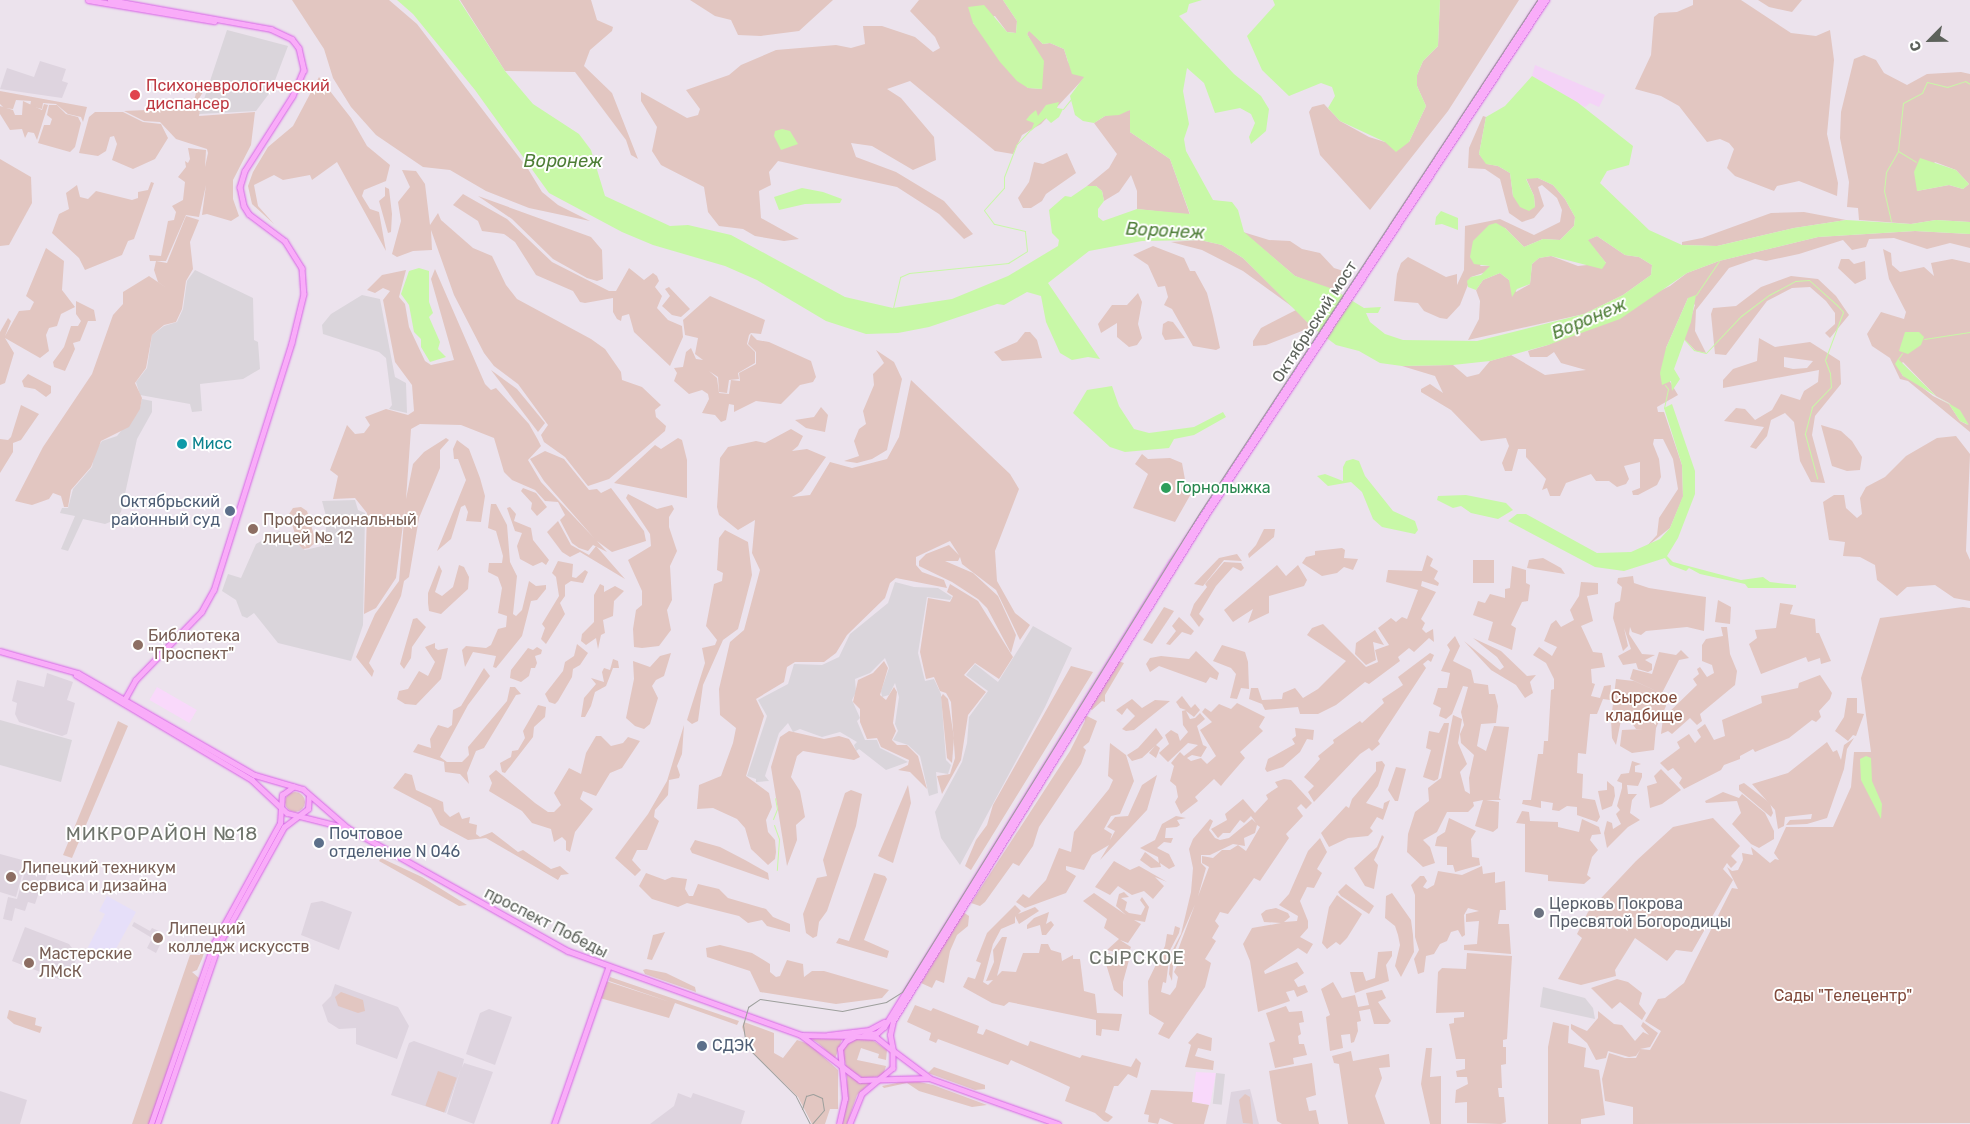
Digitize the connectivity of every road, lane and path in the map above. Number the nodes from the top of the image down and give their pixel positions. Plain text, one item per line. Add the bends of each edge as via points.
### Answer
1 (88, 0) edge
2 (110, 0) edge
3 (1541, 0) edge
4 (1546, 0) edge
5 (153, 10) junction
6 (1427, 176) junction
7 (1225, 483) junction
8 (0, 652) edge
9 (124, 700) junction
10 (177, 728) junction
11 (174, 734) junction
12 (294, 787) junction
13 (308, 795) junction
14 (283, 810) junction
15 (295, 816) junction
16 (348, 828) junction
17 (608, 968) junction
18 (895, 1008) junction
19 (800, 1035) junction
20 (864, 1035) junction
21 (828, 1036) junction
22 (856, 1036) junction
23 (893, 1051) junction
24 (843, 1069) junction
25 (929, 1078) junction
26 (880, 1081) junction
27 (150, 1124) edge
28 (157, 1124) edge
29 (554, 1124) edge
30 (839, 1124) edge
31 (850, 1124) edge
32 (1058, 1124) edge

1 - 5 main road
2 - 5 main road
3 - 6 main road
4 - 6 main road
5 - 9 main road via 271,29 292,39 299,48 304,70 300,84 245,171 240,187 249,214 285,241 302,268 304,294 292,343 214,590 202,612 136,680
6 - 7 main road, Октябрьский мост
7 - 18 main road
7 - 23 main road via 893,1021 890,1035
8 - 9 main road via 75,672
9 - 10 main road
9 - 11 main road
10 - 11 main road
10 - 12 main road via 256,775
11 - 14 main road via 252,780
12 - 13 main road
12 - 14 main road via 282,795
13 - 15 main road via 308,809
13 - 16 main road
14 - 15 main road
14 - 27 main road via 280,823 214,943
15 - 16 main road
15 - 28 main road via 280,833 218,946
16 - 17 main road, проспект Победы via 536,935
17 - 19 main road, проспект Победы
17 - 29 main road
18 - 20 main road via 879,1031
18 - 21 main road via 877,1028
19 - 21 main road
19 - 24 main road
20 - 22 main road
20 - 23 main road via 881,1039
21 - 22 main road
22 - 24 main road via 840,1049
23 - 25 main road
23 - 26 main road via 893,1068
24 - 26 main road via 860,1080
24 - 30 main road via 844,1105
25 - 26 main road
25 - 32 main road
26 - 31 main road via 862,1094

